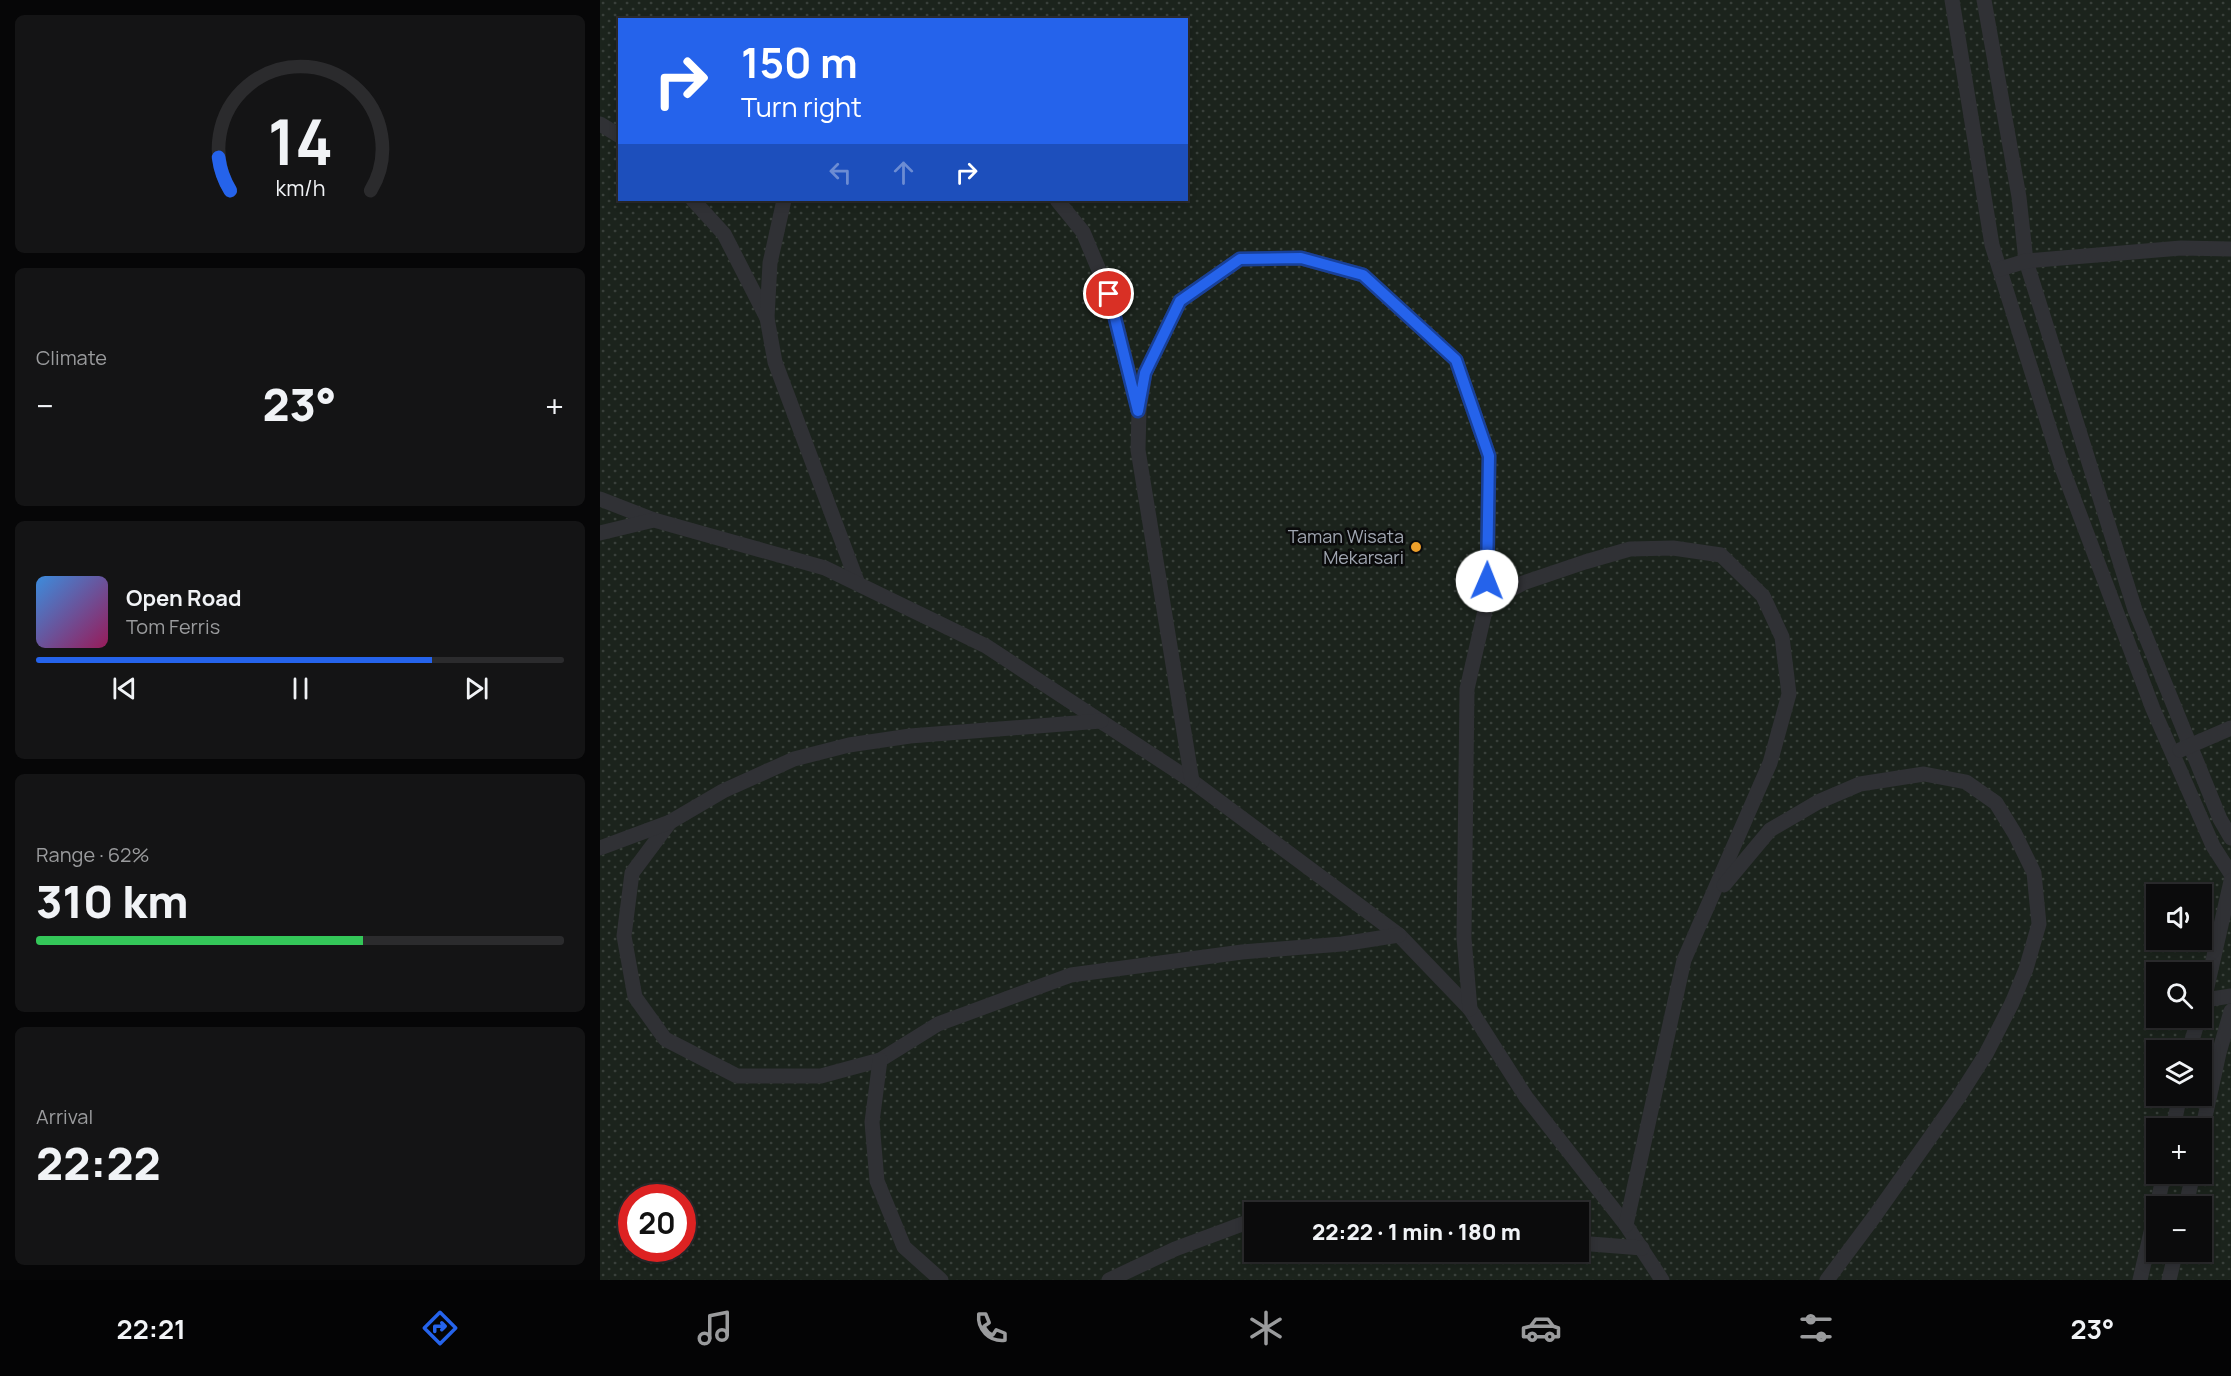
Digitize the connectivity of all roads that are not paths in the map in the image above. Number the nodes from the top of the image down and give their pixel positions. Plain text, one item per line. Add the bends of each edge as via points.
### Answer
1 (1952, 0) edge
2 (1984, 0) edge
3 (600, 123) edge
4 (618, 135) edge
5 (694, 201) edge
6 (784, 201) edge
7 (1058, 201) edge
8 (2231, 249) edge
9 (2026, 261) junction
10 (2000, 269) junction
11 (767, 318) junction
12 (1138, 411) junction
13 (600, 499) edge
14 (654, 520) junction
15 (600, 533) edge
16 (858, 584) junction
17 (1487, 602) junction
18 (1101, 721) junction
19 (2231, 728) edge
20 (2190, 745) junction
21 (2172, 754) junction
22 (1192, 780) junction
23 (670, 822) junction
24 (2231, 838) edge
25 (600, 848) edge
26 (2231, 874) edge
27 (2231, 881) edge
28 (1713, 898) junction
29 (1399, 935) junction
30 (2212, 968) edge
31 (2231, 996) edge
32 (2212, 1002) edge
33 (1470, 1009) junction
34 (2231, 1011) edge
35 (880, 1060) junction
36 (2205, 1118) edge
37 (1244, 1223) edge
38 (1626, 1225) junction
39 (1589, 1244) edge
40 (1642, 1248) junction
41 (2146, 1254) edge
42 (2173, 1262) edge
43 (940, 1280) edge
44 (1109, 1280) edge
45 (1662, 1280) edge
46 (1827, 1280) edge
47 (2140, 1280) edge
48 (2169, 1280) edge

1 - 10 lane via 1992,245
2 - 9 lane via 2019,197
3 - 4 lane
5 - 11 lane via 724,234
6 - 11 lane via 770,263
7 - 12 lane via 1083,232 1109,294
8 - 9 lane via 2181,248
9 - 10 lane
9 - 20 lane via 2135,610
10 - 21 lane via 2061,465
11 - 16 lane via 775,362
12 - 17 lane via 1145,373 1180,301 1240,259 1301,258 1363,275 1456,360 1489,456
12 - 22 lane via 1138,450
13 - 14 lane
14 - 15 lane
14 - 16 lane via 825,568
16 - 18 lane via 986,646
17 - 28 lane via 1523,583 1630,549 1673,548 1721,555 1763,596 1782,637 1789,694 1770,763
17 - 33 lane via 1467,689 1464,938
18 - 22 lane
18 - 23 lane via 910,736 849,745 794,759 723,791
19 - 20 lane
20 - 21 lane
20 - 24 lane
21 - 26 lane via 2213,846
22 - 29 lane
23 - 25 lane
23 - 35 lane via 632,873 624,936 635,997 665,1039 737,1076 821,1076
27 - 30 lane
28 - 38 lane via 1684,960
28 - 46 lane via 1770,830 1818,802 1860,784 1924,774 1966,782 1996,803 2034,873 2039,924 2012,1003 1958,1098
29 - 33 lane
29 - 35 lane via 1071,975 938,1024
31 - 32 lane
33 - 38 lane via 1526,1097
34 - 36 lane
35 - 43 lane via 872,1122 877,1180 904,1247
37 - 44 lane via 1175,1249
38 - 40 lane
39 - 40 lane
40 - 45 lane
41 - 47 lane
42 - 48 lane

